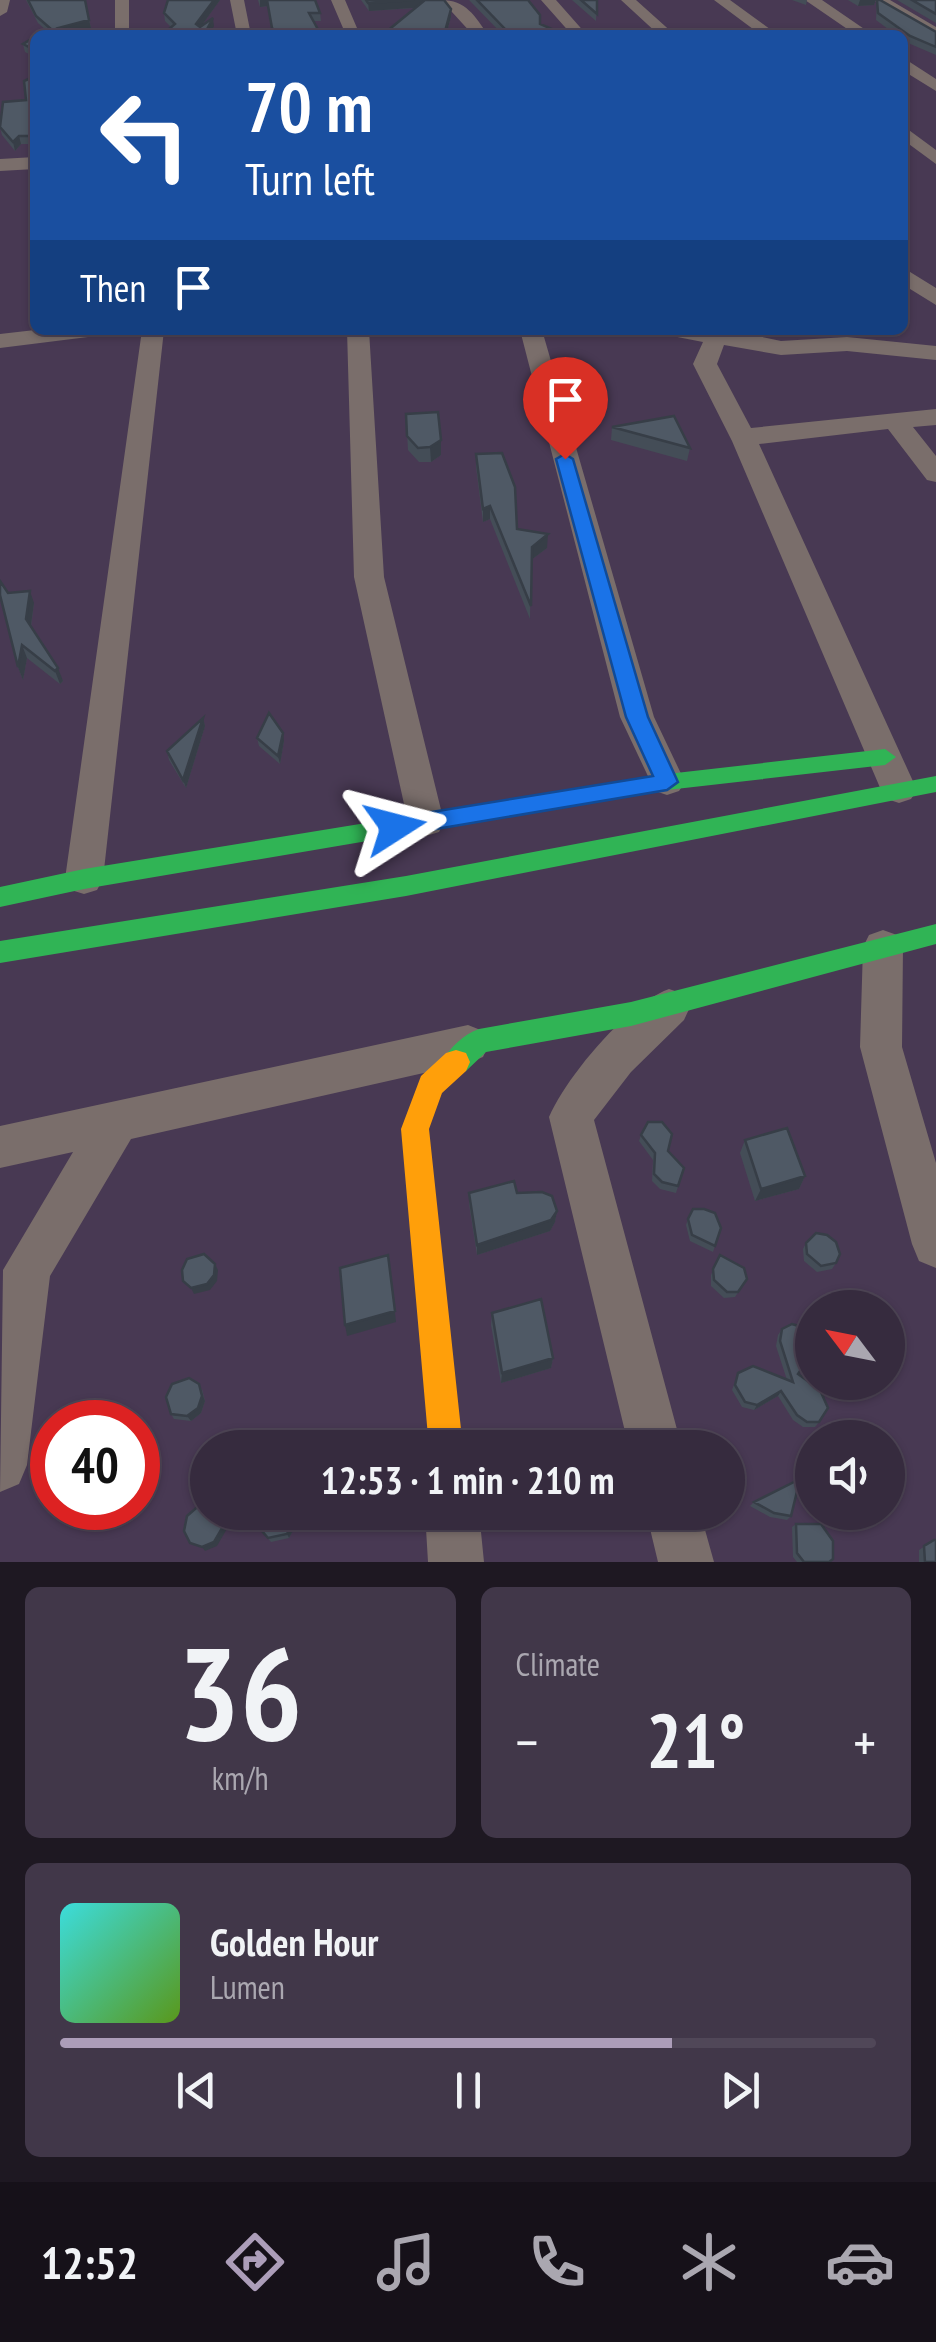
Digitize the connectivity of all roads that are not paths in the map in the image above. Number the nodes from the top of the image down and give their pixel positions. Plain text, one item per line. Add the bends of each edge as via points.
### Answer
1 (3, 0) edge
2 (122, 0) edge
3 (238, 0) edge
4 (338, 0) edge
5 (448, 0) edge
6 (548, 0) edge
7 (628, 0) edge
8 (721, 0) edge
9 (812, 0) edge
10 (880, 0) edge
11 (0, 12) edge
12 (122, 30) edge
13 (243, 30) edge
14 (351, 30) edge
15 (477, 30) edge
16 (575, 30) edge
17 (662, 30) edge
18 (764, 30) edge
19 (858, 30) edge
20 (936, 33) edge
21 (908, 66) edge
22 (936, 86) edge
23 (908, 135) edge
24 (936, 158) edge
25 (30, 162) edge
26 (0, 165) edge
27 (908, 278) edge
28 (936, 298) edge
29 (48, 335) edge
30 (151, 335) edge
31 (358, 335) edge
32 (532, 335) edge
33 (718, 335) edge
34 (727, 335) edge
35 (0, 341) edge
36 (936, 352) edge
37 (936, 417) edge
38 (894, 421) junction
39 (745, 441) junction
40 (936, 474) edge
41 (885, 758) junction
42 (667, 782) junction
43 (936, 784) edge
44 (899, 790) junction
45 (426, 822) junction
46 (84, 879) junction
47 (0, 897) edge
48 (936, 934) edge
49 (883, 947) junction
50 (0, 952) edge
51 (674, 1002) junction
52 (479, 1041) junction
53 (115, 1124) junction
54 (0, 1147) edge
55 (936, 1244) edge
56 (444, 1430) edge
57 (651, 1430) edge
58 (0, 1464) edge
59 (453, 1530) edge
60 (678, 1530) edge
61 (456, 1562) edge
62 (686, 1562) edge

1 - 11 street
2 - 12 street
3 - 13 street
4 - 14 street
5 - 15 street
6 - 16 street
7 - 17 street
8 - 18 street
9 - 19 street
10 - 20 street
21 - 22 street
23 - 24 street
25 - 26 street
27 - 28 street
29 - 35 street
30 - 46 street
31 - 45 street via 369,577
32 - 42 street via 637,717
33 - 39 street via 705,364
34 - 36 street via 781,348 848,344
37 - 38 street
38 - 39 street via 758,434
38 - 40 street
39 - 41 street
41 - 42 street
41 - 44 street
42 - 45 street
43 - 44 street
44 - 50 street via 406,886
45 - 46 street
46 - 47 street
48 - 49 street
49 - 51 street
49 - 55 street via 882,1047
51 - 52 street
51 - 57 street via 613,1060 571,1117
52 - 53 street
52 - 56 street via 431,1085 415,1129
53 - 54 street
53 - 58 street via 27,1270
59 - 61 street
60 - 62 street

